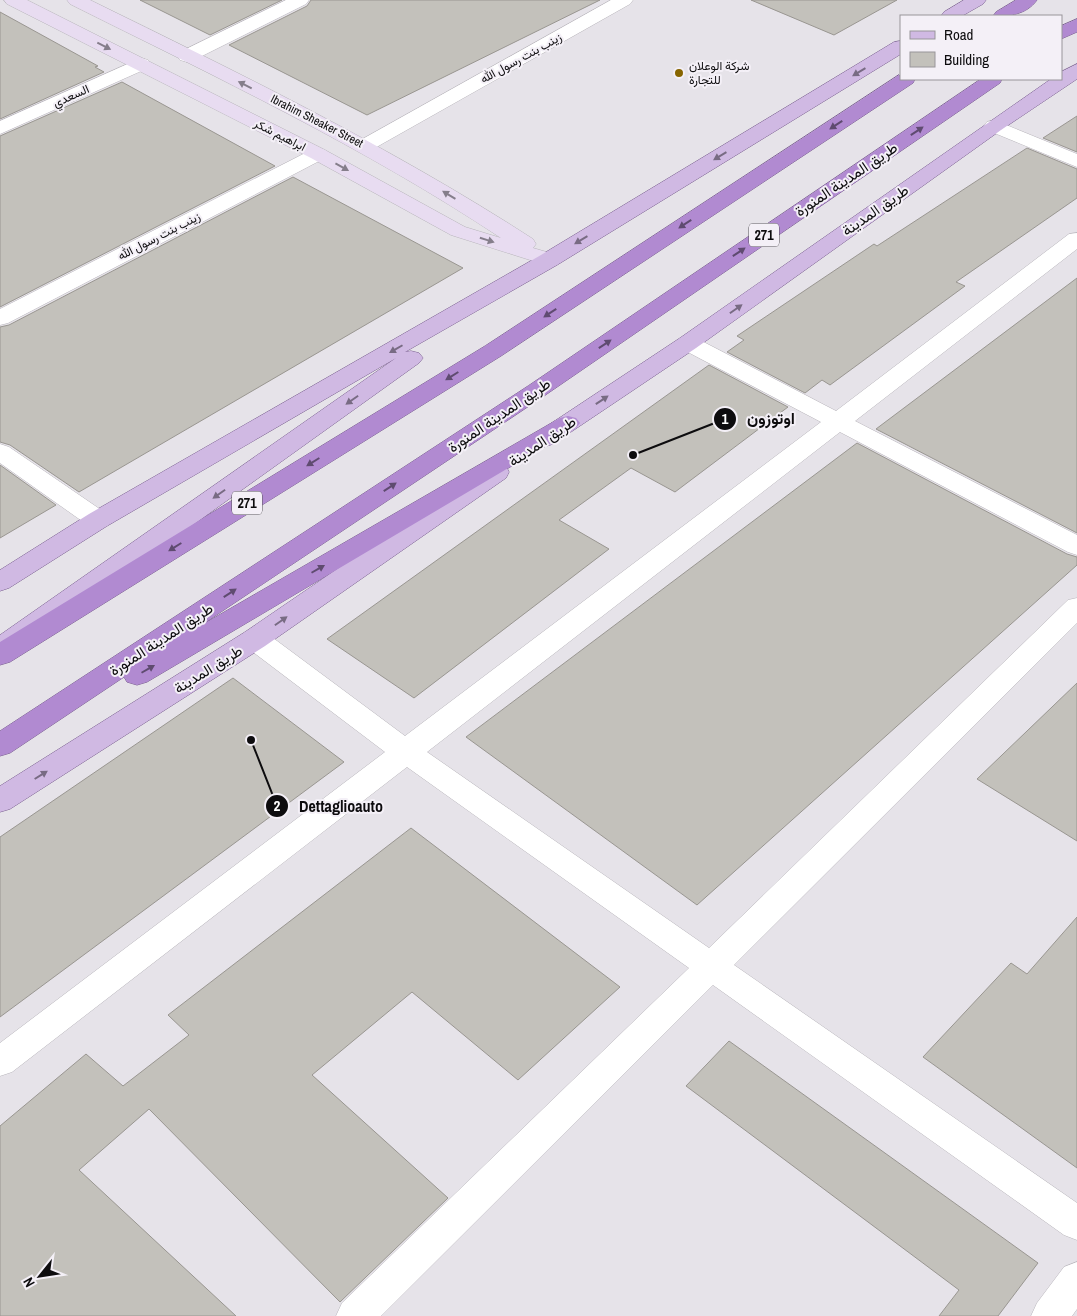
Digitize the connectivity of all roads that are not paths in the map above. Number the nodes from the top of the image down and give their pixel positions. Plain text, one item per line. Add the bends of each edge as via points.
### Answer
1 (13, 0) edge
2 (76, 0) edge
3 (300, 0) edge
4 (624, 0) edge
5 (977, 0) edge
6 (1028, 0) edge
7 (102, 13) junction
8 (952, 15) edge
9 (1004, 15) edge
10 (1077, 24) edge
11 (70, 28) junction
12 (1062, 33) edge
13 (900, 47) edge
14 (187, 56) junction
15 (141, 64) junction
16 (1077, 70) edge
17 (904, 80) edge
18 (992, 80) edge
19 (994, 126) junction
20 (0, 128) edge
21 (366, 145) junction
22 (318, 154) junction
23 (1077, 161) edge
24 (1077, 239) edge
25 (549, 260) junction
26 (0, 318) edge
27 (688, 343) junction
28 (838, 422) junction
29 (568, 423) junction
30 (0, 452) edge
31 (98, 520) junction
32 (1077, 546) edge
33 (0, 582) edge
34 (1077, 607) edge
35 (255, 639) junction
36 (0, 649) edge
37 (0, 655) edge
38 (0, 745) edge
39 (406, 752) junction
40 (0, 755) edge
41 (0, 801) edge
42 (711, 966) junction
43 (0, 1062) edge
44 (1077, 1223) edge
45 (355, 1316) edge

1 - 11 street, ابراهيم شكر
2 - 7 street, Ibrahim Sheaker Street
3 - 14 street
4 - 21 street, زينب بنت رسول الله
5 - 8 main road
6 - 9 highway
7 - 11 street
7 - 14 street, Ibrahim Sheaker Street
10 - 12 highway
11 -> 15 street, ابراهيم شكر
13 -> 25 main road
21 -> 14 street, Ibrahim Sheaker Street
15 - 20 street, السعدي
15 - 22 street, ابراهيم شكر
16 - 19 main road, طريق المدينة
17 -> 37 highway, 271 via 493,351
38 -> 18 highway, طريق المدينة المنورة / 271 via 536,391
19 - 23 street
27 -> 19 main road, طريق المدينة
25 -> 21 street, Ibrahim Sheaker Street via 490,219
22 -> 25 street, ابراهيم شكر via 458,231
22 - 26 street, زينب بنت رسول الله
24 - 28 street
25 -> 31 main road
25 -> 36 main road
27 - 28 street
29 -> 27 main road, طريق المدينة
28 - 32 street
28 - 39 street
35 -> 29 main road, طريق المدينة
40 -> 29 highway
30 - 31 street
31 - 33 main road
34 - 42 street
35 - 39 street
41 -> 35 main road, طريق المدينة
39 - 42 street
39 - 43 street
42 - 44 street
42 - 45 street

